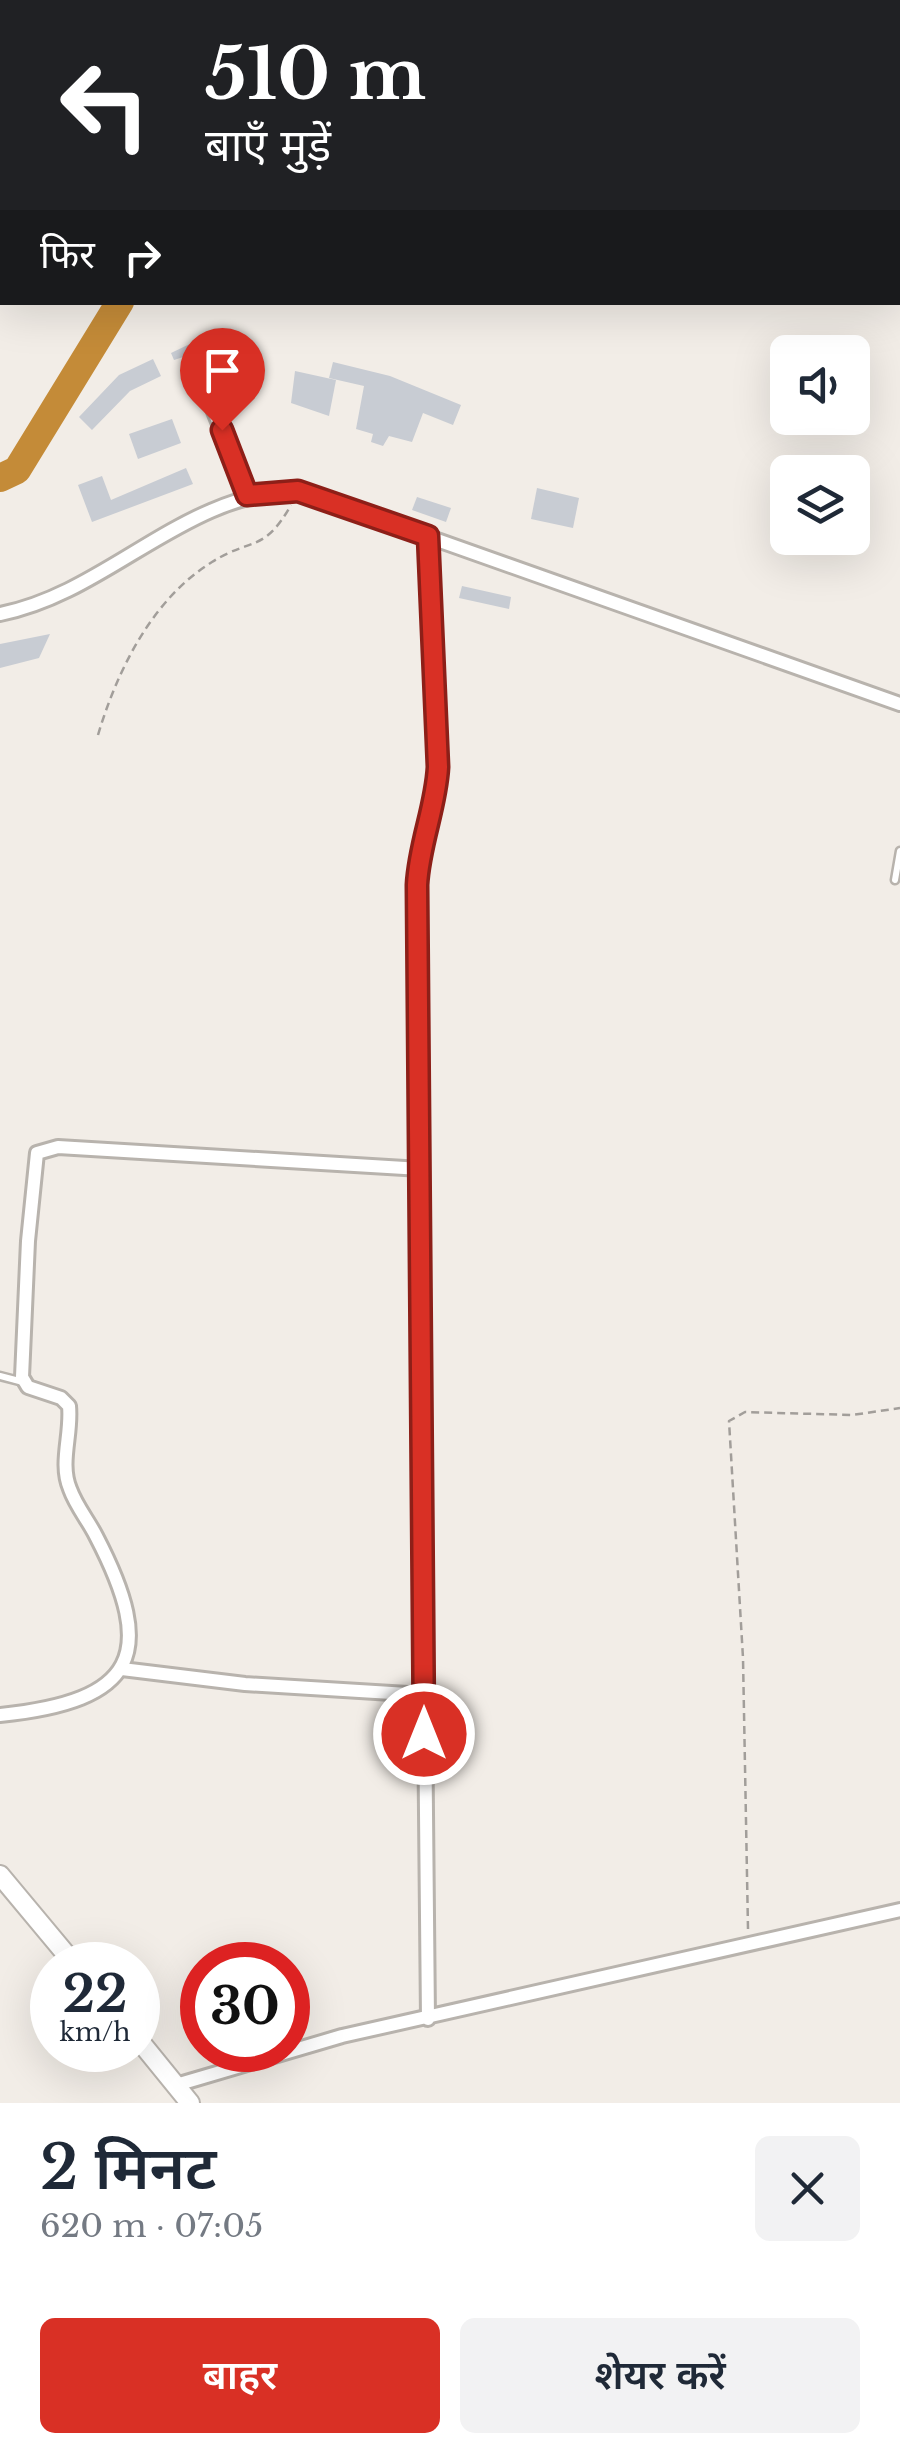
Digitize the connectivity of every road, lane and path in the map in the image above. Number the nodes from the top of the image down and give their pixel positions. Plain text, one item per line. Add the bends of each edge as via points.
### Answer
1 (196, 366) dead end
2 (298, 491) junction
3 (247, 495) junction
4 (428, 536) junction
5 (0, 614) edge
6 (900, 704) edge
7 (98, 735) dead end
8 (900, 851) edge
9 (896, 880) dead end
10 (422, 1170) junction
11 (0, 1376) edge
12 (24, 1383) junction
13 (900, 1408) edge
14 (122, 1669) junction
15 (424, 1695) junction
16 (0, 1714) edge
17 (0, 1875) edge
18 (900, 1910) edge
19 (56, 1942) edge
20 (748, 1946) junction
21 (428, 2019) junction
22 (160, 2066) edge
23 (176, 2085) junction
24 (190, 2103) edge

1 - 3 street
2 - 3 street
2 - 4 street
2 - 7 path via 274,534 211,562 167,602 114,679
3 - 5 street via 196,516 58,594
4 - 6 street
4 - 10 street via 438,767 418,854
8 - 9 lane
10 - 12 street via 42,1149 35,1159 28,1241
10 - 15 street
11 - 12 lane
12 - 14 street via 69,1406 65,1475 128,1607 131,1644
13 - 20 path via 852,1415 745,1412 728,1422 744,1658
14 - 15 street
14 - 16 street via 81,1698
15 - 21 street
17 - 19 street
18 - 20 street
20 - 21 street
21 - 23 street via 342,2036
22 - 23 street
23 - 24 street

